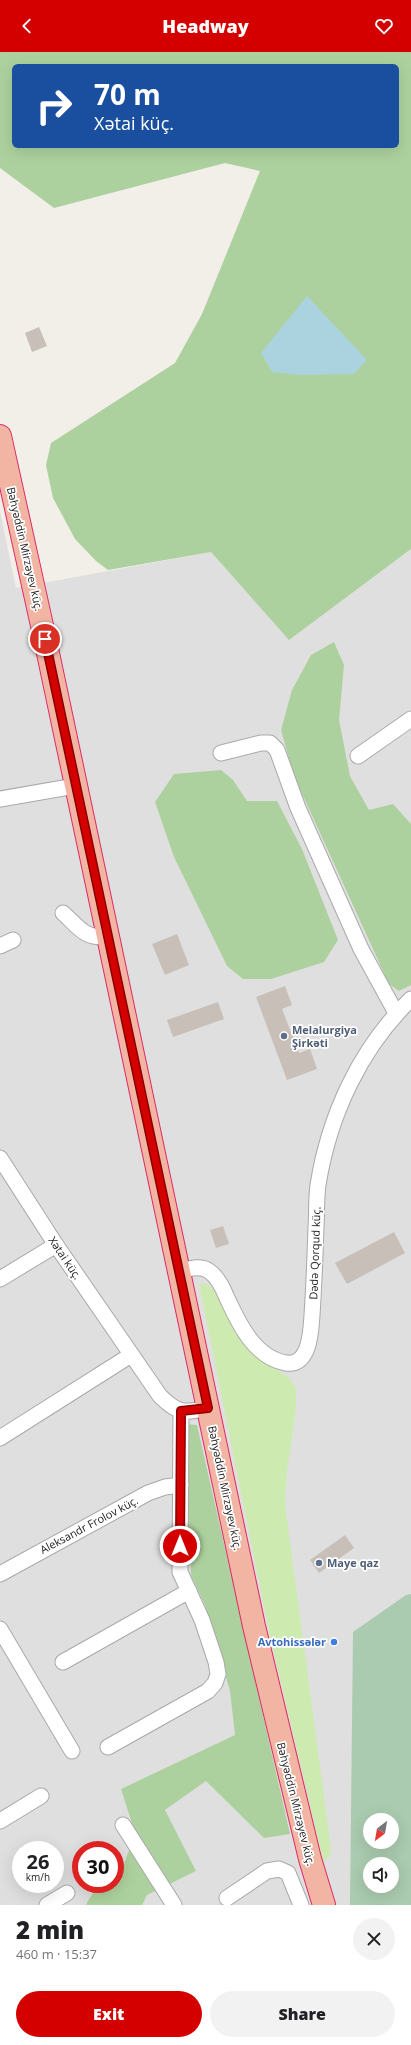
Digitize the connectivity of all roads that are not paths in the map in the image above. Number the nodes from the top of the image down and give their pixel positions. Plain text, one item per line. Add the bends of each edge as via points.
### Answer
1 (0, 436) edge
2 (5, 486) edge
3 (411, 719) edge
4 (221, 753) dead end
5 (358, 756) dead end
6 (75, 786) junction
7 (0, 799) edge
8 (64, 913) dead end
9 (107, 938) junction
10 (411, 999) edge
11 (396, 1013) junction
12 (0, 1158) edge
13 (56, 1245) junction
14 (179, 1271) junction
15 (0, 1279) edge
16 (131, 1356) junction
17 (208, 1408) junction
18 (181, 1411) junction
19 (0, 1438) edge
20 (181, 1485) junction
21 (0, 1574) edge
22 (188, 1591) junction
23 (0, 1630) edge
24 (63, 1662) dead end
25 (108, 1747) dead end
26 (72, 1751) dead end
27 (41, 1796) dead end
28 (0, 1821) edge
29 (123, 1825) dead end
30 (67, 1893) dead end
31 (227, 1898) dead end
32 (46, 1905) edge
33 (174, 1905) edge
34 (301, 1905) edge
35 (324, 1905) edge

1 - 2 highway, Bəhyəddin Mirzəyev küç.
2 - 6 highway, Bəhyəddin Mirzəyev küç. via 45,639
3 - 5 street
4 - 11 street via 261,743 270,744 277,750 298,808 360,949
6 - 7 street
6 - 9 highway, Bəhyəddin Mirzəyev küç.
8 - 9 street via 86,934 94,938
9 - 14 highway, Bəhyəddin Mirzəyev küç.
10 - 11 street, Dədə Qorqud küç.
11 - 14 street, Dədə Qorqud küç. via 368,1050 354,1076 325,1148 318,1187 310,1336 304,1354 289,1364 271,1358 246,1334 220,1282 210,1271 202,1267
12 - 13 street, Xətai küç.
13 - 15 street
13 - 16 street, Xətai küç.
14 - 17 highway, Bəhyəddin Mirzəyev küç.
16 - 18 street, Xətai küç. via 160,1396
16 - 19 street
17 - 18 street
17 - 35 highway, Bəhyəddin Mirzəyev küç. via 280,1739
18 - 20 street
20 - 21 street, Aleksandr Frolov küç. via 148,1493
20 - 22 street via 180,1572
22 - 24 street
22 - 25 street via 202,1620 216,1662 218,1674 215,1683 208,1691
23 - 26 street
27 - 28 street
29 - 33 street
30 - 32 street
31 - 34 street via 267,1871 279,1869 288,1873

